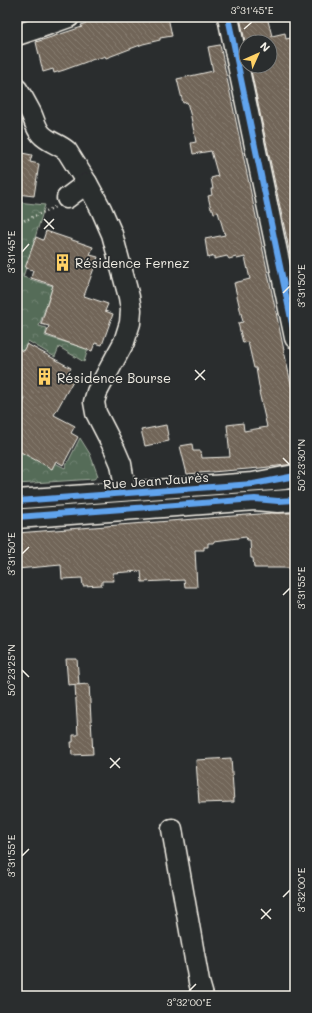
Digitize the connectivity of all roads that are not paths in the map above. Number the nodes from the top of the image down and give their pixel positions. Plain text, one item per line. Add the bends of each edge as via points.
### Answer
1 (228, 17) edge
2 (60, 19) edge
3 (17, 35) edge
4 (17, 89) edge
5 (87, 183) junction
6 (67, 198) road end
7 (295, 338) edge
8 (295, 476) edge
9 (126, 493) junction
10 (295, 500) edge
11 (17, 501) edge
12 (17, 517) edge
13 (172, 829) dead end
14 (203, 996) edge

1 - 7 street
2 - 3 street
4 - 5 street via 31,112 38,131 67,151
5 - 6 street
5 - 9 street via 112,234 131,310 124,342 94,402 98,417 121,464
8 - 9 main road, Rue Jean Jaurès via 259,483
9 - 11 main road, Rue Jean Jaurès
10 - 12 main road, Rue Jean Jaurès via 255,499
13 - 14 street

